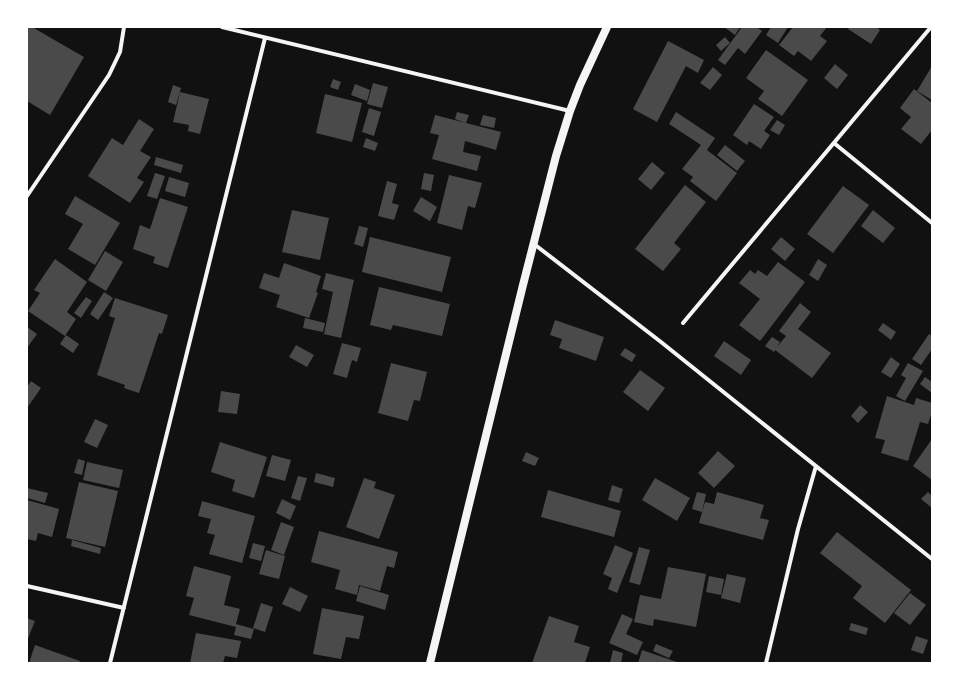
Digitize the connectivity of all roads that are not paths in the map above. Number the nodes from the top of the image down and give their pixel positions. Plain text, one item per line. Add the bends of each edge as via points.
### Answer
1 (124, 27) edge
2 (222, 27) edge
3 (607, 27) edge
4 (931, 27) edge
5 (265, 38) junction
6 (570, 111) junction
7 (834, 143) junction
8 (27, 196) edge
9 (932, 223) edge
10 (534, 244) junction
11 (683, 323) dead end
12 (816, 466) junction
13 (932, 559) edge
14 (27, 586) edge
15 (124, 608) junction
16 (110, 663) edge
17 (430, 663) edge
18 (766, 663) edge

1 - 8 street via 120,52 109,75
2 - 5 street
3 - 6 main road
4 - 7 street
5 - 6 street
5 - 15 street
6 - 10 main road
7 - 9 street
7 - 11 street
10 - 12 street
10 - 17 main road
12 - 13 street
12 - 18 street
14 - 15 street
15 - 16 street

